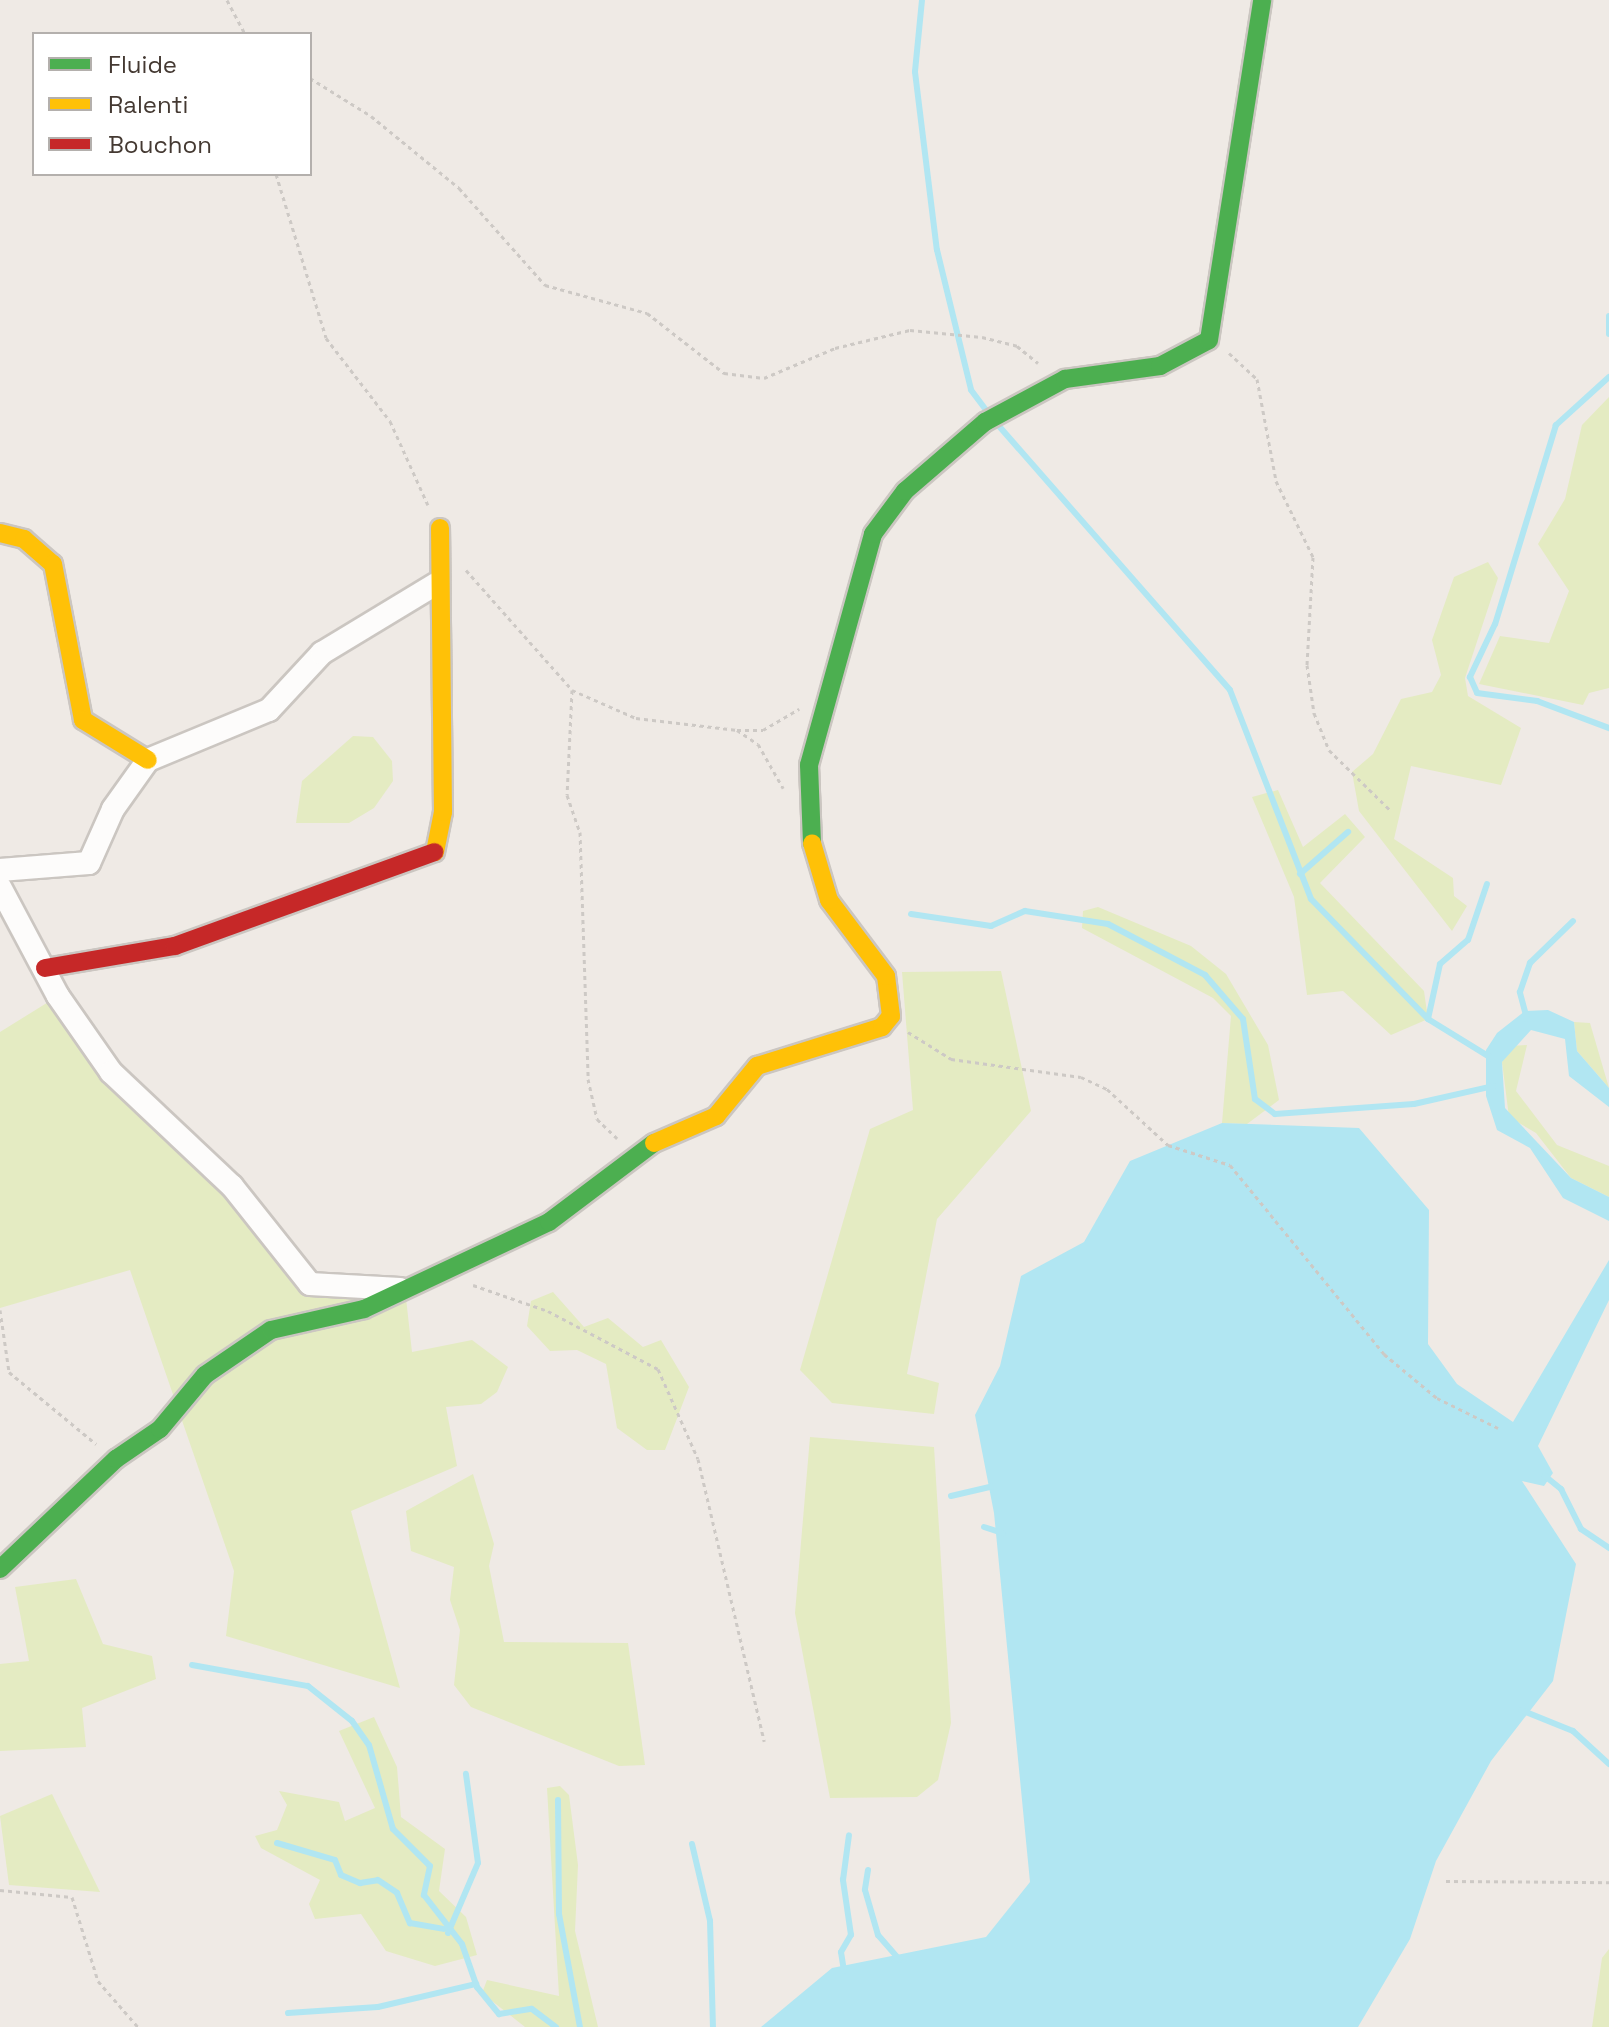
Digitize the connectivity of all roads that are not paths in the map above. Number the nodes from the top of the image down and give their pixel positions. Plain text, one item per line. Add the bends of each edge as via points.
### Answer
1 (1262, 0) edge
2 (440, 528) road end
3 (0, 533) edge
4 (436, 584) junction
5 (148, 760) junction
6 (0, 870) edge
7 (0, 887) edge
8 (45, 968) junction
9 (405, 1289) junction
10 (0, 1569) edge

1 - 9 street via 1209,340 1160,366 1065,379 985,422 885,513 809,765 812,850 839,920 886,976 891,1016 862,1035 757,1066 716,1116 644,1148 549,1222
2 - 4 street
3 - 5 street via 24,539 53,564 83,720
4 - 5 street via 322,653 269,710
4 - 8 street via 443,812 434,858 175,946
5 - 6 street via 131,779 89,863
7 - 8 street
8 - 9 street via 111,1072 232,1186 310,1284
9 - 10 street via 364,1309 271,1330 205,1375 160,1429 116,1459

